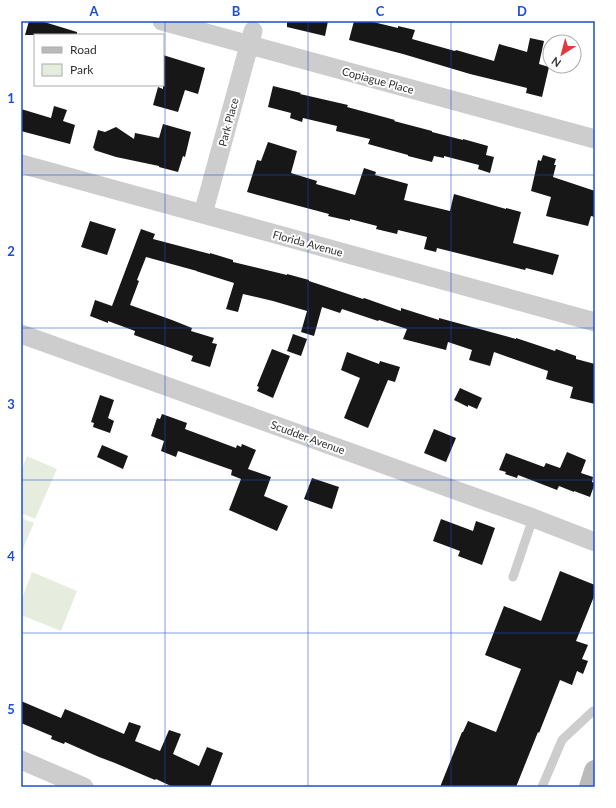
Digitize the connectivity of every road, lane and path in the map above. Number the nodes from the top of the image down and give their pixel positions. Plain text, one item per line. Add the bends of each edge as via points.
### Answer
1 (162, 21) edge
2 (251, 38) junction
3 (595, 139) edge
4 (21, 164) edge
5 (203, 214) junction
6 (595, 322) edge
7 (21, 334) edge
8 (533, 518) junction
9 (595, 542) edge
10 (513, 576) dead end
11 (595, 711) edge
12 (21, 760) edge
13 (595, 771) edge
14 (84, 787) edge
15 (542, 787) edge
16 (590, 787) edge

1 - 2 street, Copiague Place
2 - 3 street, Copiague Place
2 - 5 street, Park Place
4 - 5 street, Florida Avenue
5 - 6 street, Florida Avenue
7 - 8 street, Scudder Avenue
8 - 9 street, Scudder Avenue
8 - 10 lane
11 - 15 lane via 562,740
12 - 14 street
13 - 16 main road

